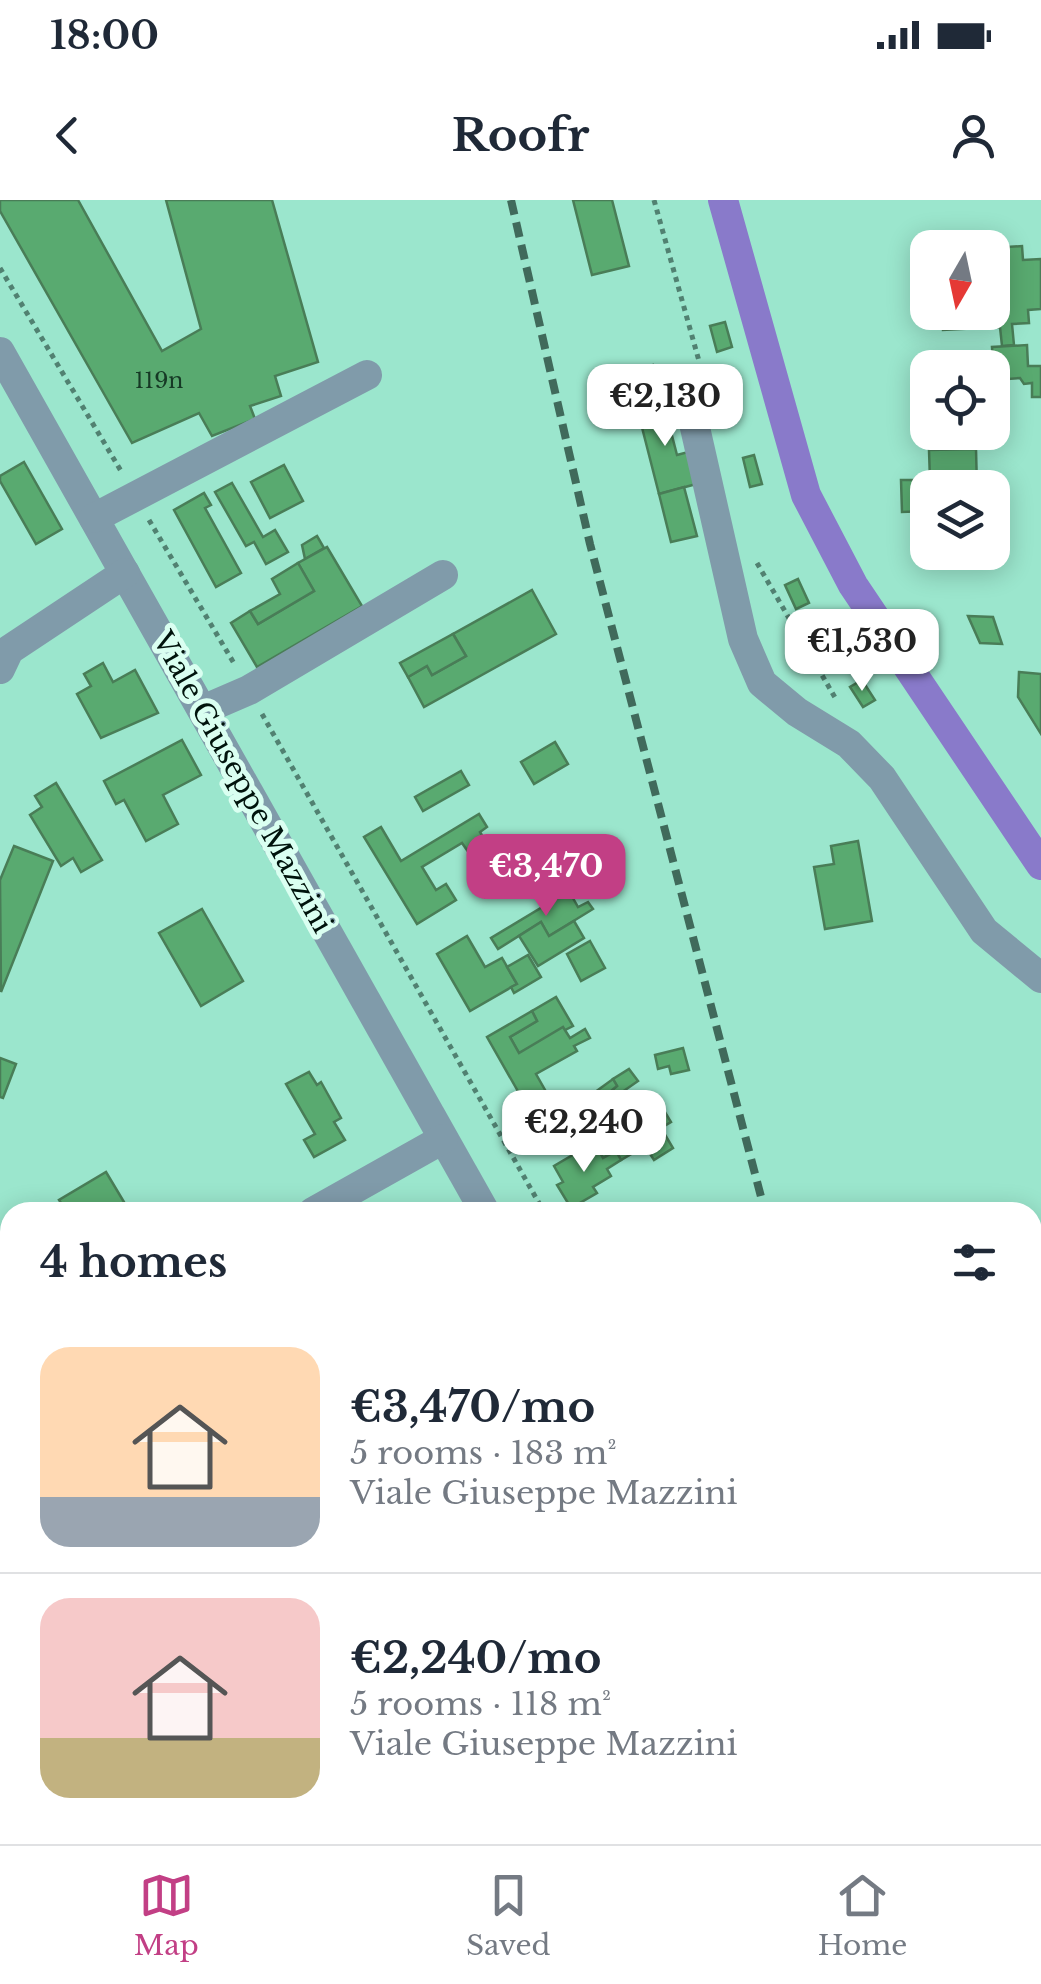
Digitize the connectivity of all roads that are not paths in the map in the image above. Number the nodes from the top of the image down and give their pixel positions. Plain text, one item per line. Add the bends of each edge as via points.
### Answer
1 (0, 352) edge
2 (367, 375) dead end
3 (694, 379) road end
4 (94, 518) junction
5 (124, 572) junction
6 (443, 575) dead end
7 (0, 669) edge
8 (204, 709) junction
9 (1041, 978) edge
10 (443, 1139) junction
11 (330, 1202) edge
12 (478, 1202) edge

1 - 4 street, Viale Giuseppe Mazzini
2 - 4 street
3 - 9 street via 743,639 762,683 849,744 882,778 984,931
4 - 5 street, Viale Giuseppe Mazzini
5 - 7 street via 8,650
5 - 8 street, Viale Giuseppe Mazzini
6 - 8 street via 249,690
8 - 10 street, Viale Giuseppe Mazzini
10 - 11 street
10 - 12 street, Viale Giuseppe Mazzini

